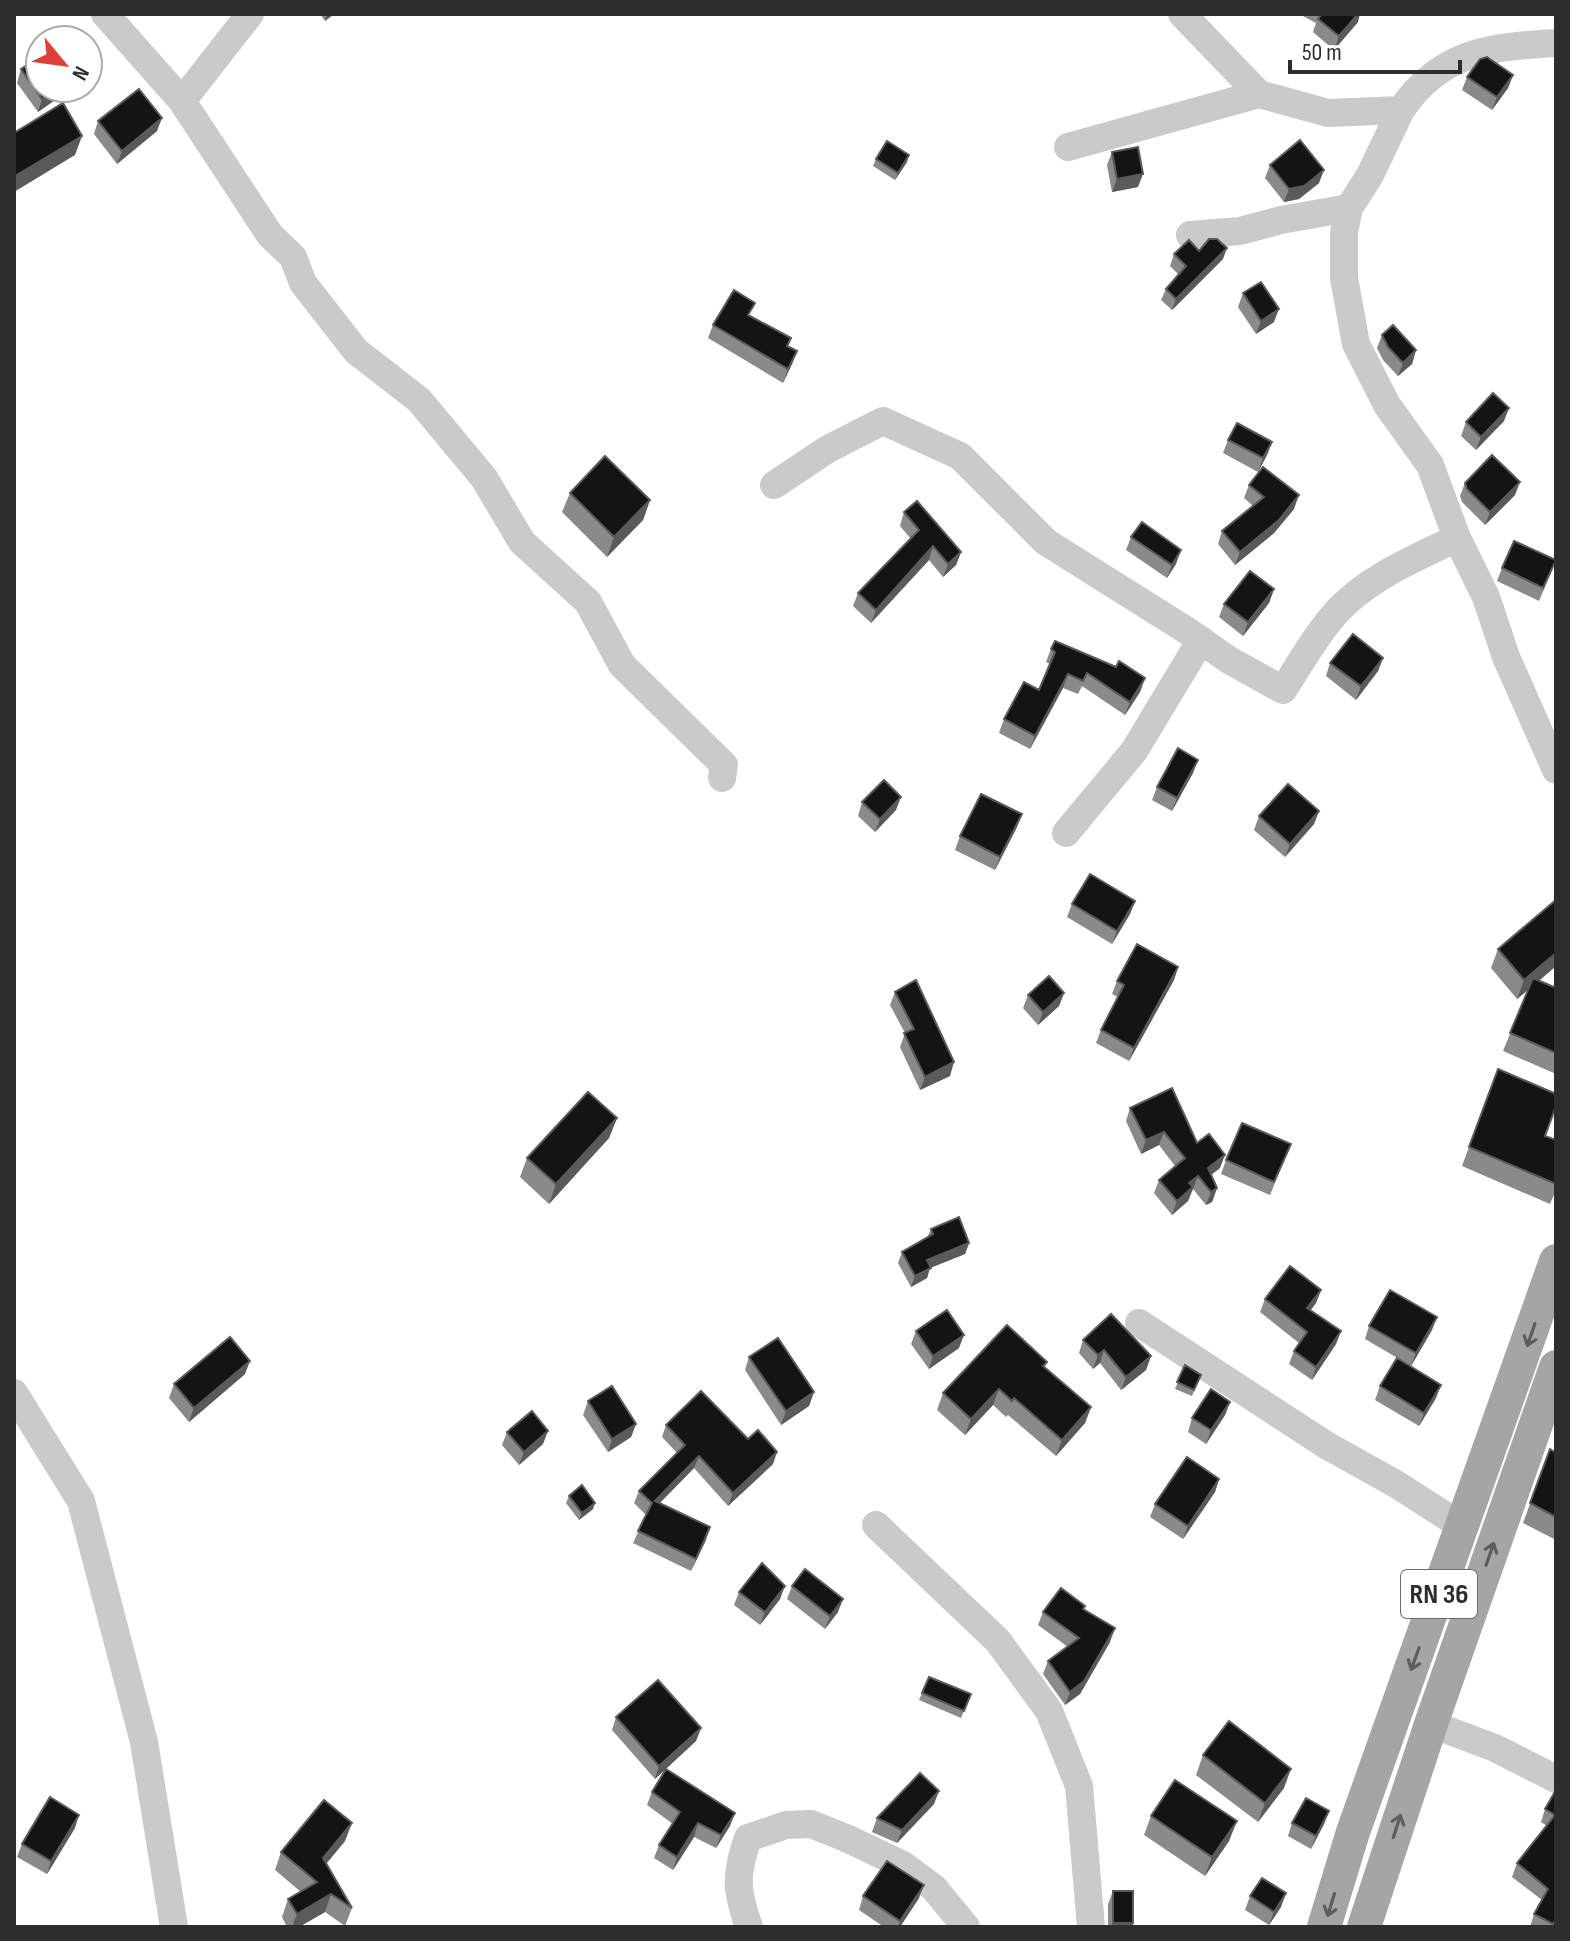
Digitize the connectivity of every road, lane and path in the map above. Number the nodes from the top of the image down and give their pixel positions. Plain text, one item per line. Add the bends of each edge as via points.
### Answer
1 (105, 14) edge
2 (250, 14) edge
3 (1182, 14) edge
4 (1556, 43) edge
5 (1259, 94) junction
6 (182, 101) junction
7 (1401, 110) junction
8 (1068, 147) dead end
9 (1349, 208) junction
10 (1190, 235) dead end
11 (774, 485) dead end
12 (1457, 538) junction
13 (1201, 640) junction
14 (1556, 770) edge
15 (722, 778) dead end
16 (1066, 833) dead end
17 (1556, 1261) edge
18 (1139, 1323) dead end
19 (1556, 1367) edge
20 (14, 1393) edge
21 (876, 1525) dead end
22 (1463, 1527) junction
23 (1431, 1724) junction
24 (1556, 1779) edge
25 (174, 1927) edge
26 (749, 1927) edge
27 (966, 1927) edge
28 (1091, 1927) edge
29 (1324, 1927) edge
30 (1364, 1927) edge

1 - 6 street
2 - 6 street
3 - 5 street
4 - 7 street via 1464,56 1432,72
5 - 7 street via 1328,113
5 - 8 street
6 - 15 street via 270,235 293,257 303,283 356,351 419,400 484,478 522,542 588,602 622,665 724,765
7 - 9 street
9 - 10 street via 1240,231
9 - 12 street via 1344,278 1356,344 1387,405 1430,465
11 - 13 street via 883,421 960,456 1046,542
12 - 13 street via 1380,577 1347,601 1283,690
12 - 14 street
13 - 16 street via 1134,751
17 -> 22 main road, RN 36
18 - 22 street
23 -> 19 main road, RN 36
20 - 25 street via 81,1501 144,1742
21 - 28 street via 998,1641 1049,1711 1079,1786
22 -> 29 main road, RN 36
23 - 24 street
30 -> 23 main road, RN 36
26 - 27 street via 738,1895 738,1866 748,1838 786,1825 811,1824 903,1865 934,1888

